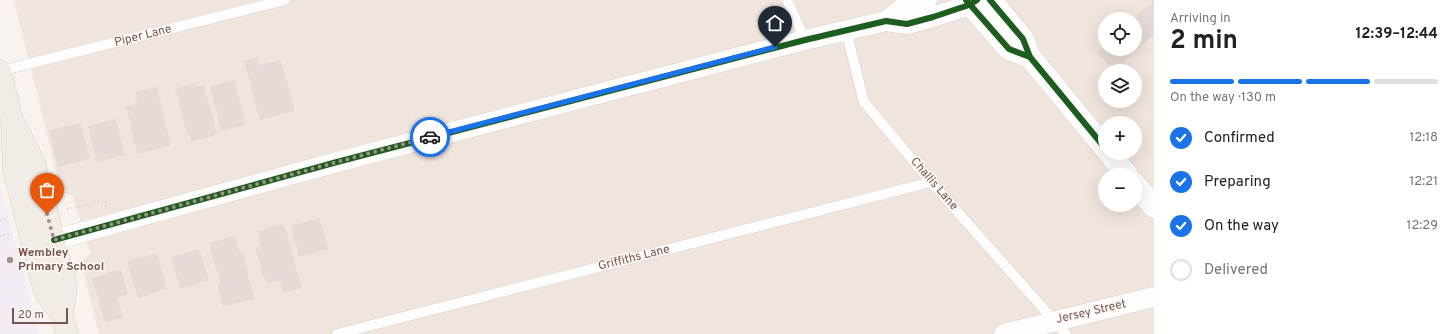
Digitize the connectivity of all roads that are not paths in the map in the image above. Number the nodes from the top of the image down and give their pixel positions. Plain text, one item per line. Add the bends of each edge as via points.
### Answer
1 (285, 0) edge
2 (786, 0) edge
3 (927, 0) edge
4 (976, 1) edge
5 (886, 21) junction
6 (846, 30) junction
7 (805, 40) junction
8 (0, 71) edge
9 (12, 120) junction
10 (1098, 140) edge
11 (1115, 160) edge
12 (1121, 168) edge
13 (931, 182) junction
14 (1142, 192) edge
15 (1154, 207) edge
16 (54, 240) junction
17 (1154, 297) edge
18 (65, 325) edge
19 (1061, 327) edge
20 (336, 334) edge
21 (1004, 334) edge

1 - 8 lane, Piper Lane
2 - 7 lane
3 - 5 street via 901,8
4 - 5 street via 907,24
4 - 10 main road via 1009,49 1030,57
5 - 6 street
6 - 7 street
6 - 13 lane, Challis Lane via 864,102
7 - 16 street via 337,162
8 - 9 main road
9 - 16 main road via 34,162
9 - 18 main road via 14,169 45,292
11 - 12 main road
13 - 19 lane, Challis Lane
13 - 20 lane, Griffiths Lane
14 - 15 main road
16 - 18 main road via 66,286
17 - 19 street, Jersey Street
19 - 21 street, Jersey Street

